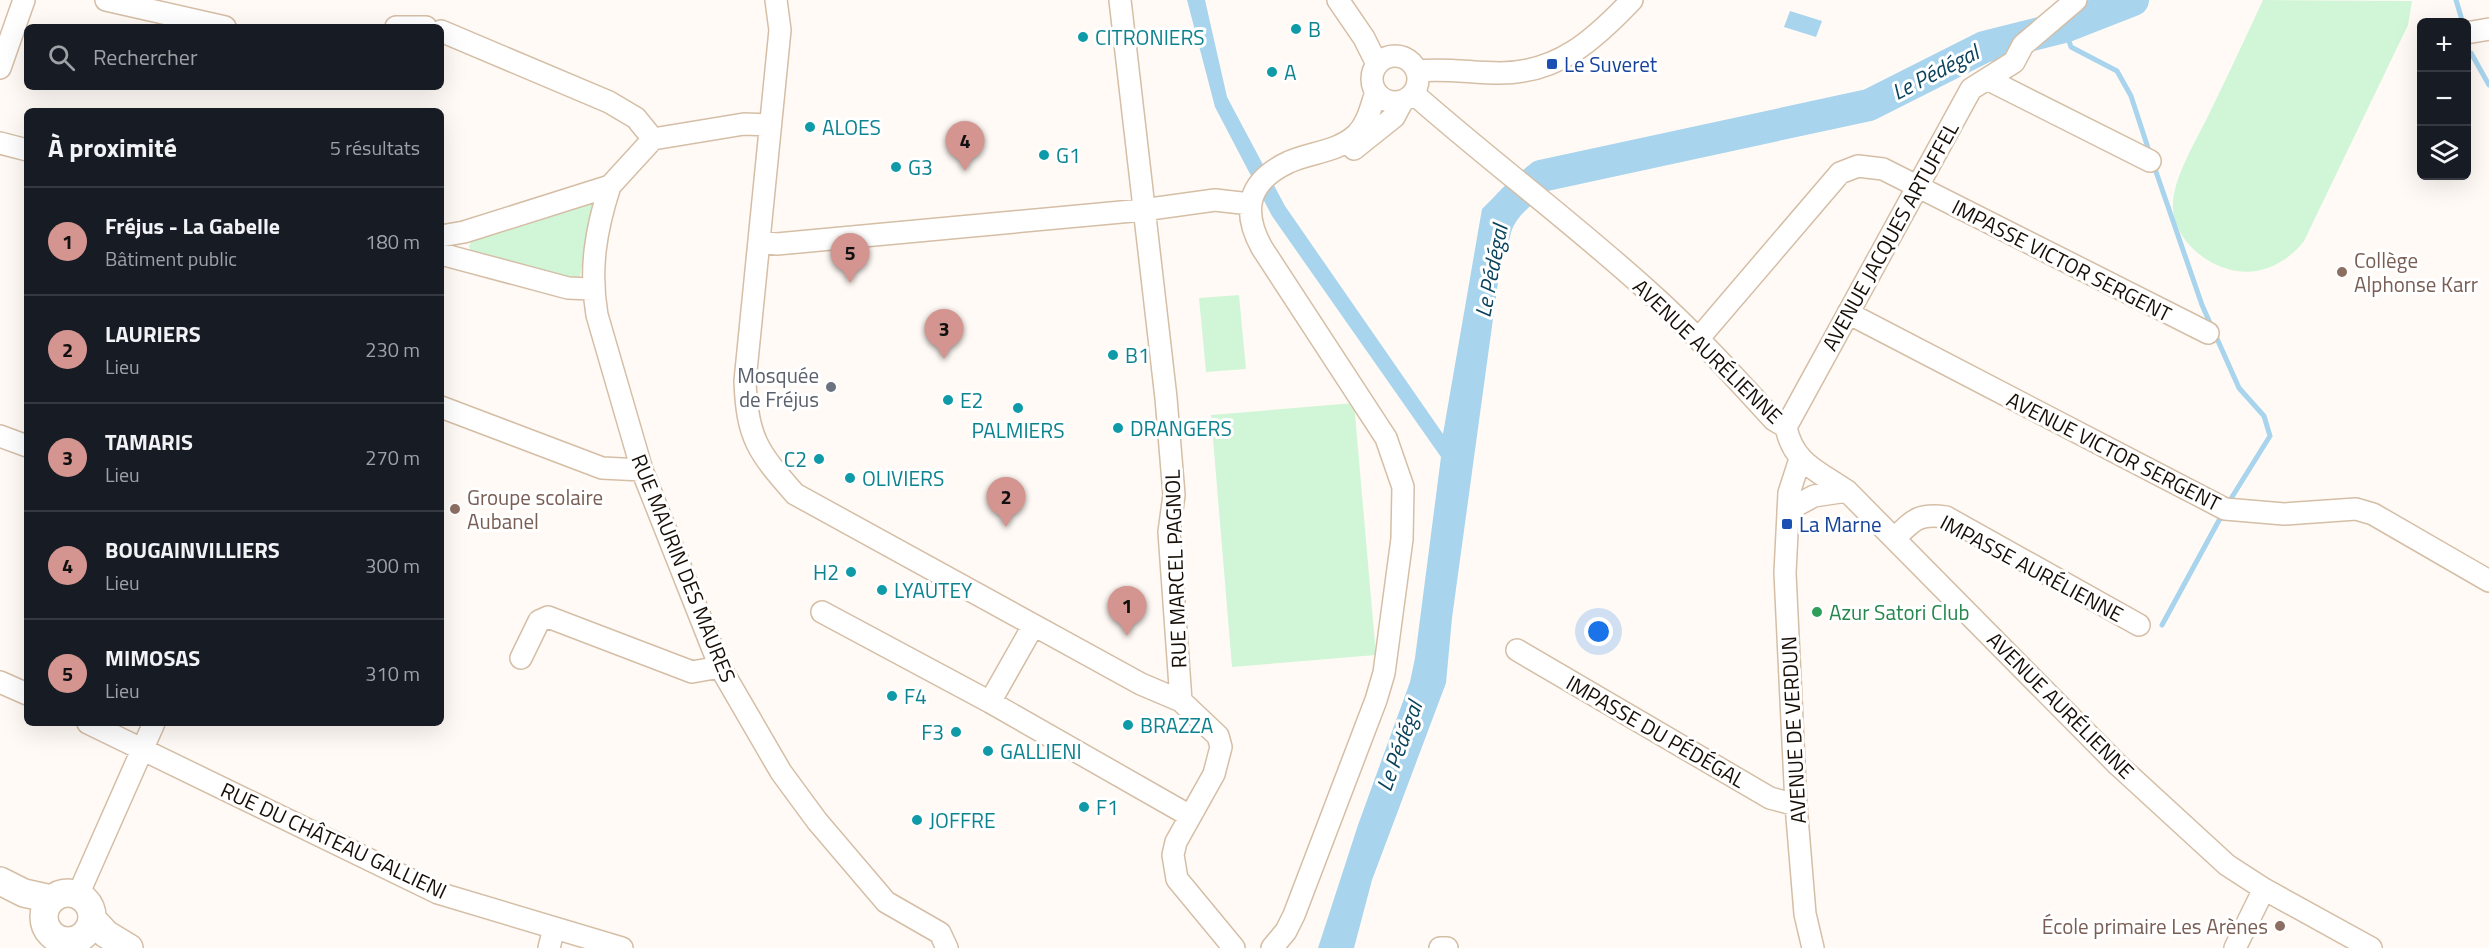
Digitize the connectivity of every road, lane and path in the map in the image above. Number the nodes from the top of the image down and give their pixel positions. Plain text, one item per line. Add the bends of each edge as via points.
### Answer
1 (24, 0) edge
2 (106, 0) edge
3 (776, 0) edge
4 (1120, 0) edge
5 (1338, 0) edge
6 (1632, 0) edge
7 (2076, 0) edge
8 (212, 24) edge
9 (2489, 29) edge
10 (444, 32) edge
11 (2471, 32) edge
12 (1377, 64) junction
13 (0, 68) edge
14 (1417, 71) junction
15 (1988, 79) junction
16 (1376, 92) junction
17 (1408, 98) junction
18 (769, 125) junction
19 (653, 139) junction
20 (0, 143) edge
21 (24, 149) edge
22 (2150, 161) dead end
23 (1308, 162) junction
24 (610, 186) junction
25 (1916, 186) junction
26 (1256, 198) junction
27 (1143, 210) junction
28 (444, 235) edge
29 (760, 242) junction
30 (444, 255) edge
31 (592, 289) junction
32 (1848, 313) junction
33 (2208, 333) dead end
34 (1699, 338) junction
35 (444, 408) edge
36 (1786, 427) junction
37 (0, 436) edge
38 (24, 445) edge
39 (1800, 459) junction
40 (642, 470) junction
41 (1847, 491) junction
42 (1788, 510) junction
43 (1896, 537) junction
44 (2489, 581) edge
45 (822, 612) dead end
46 (2139, 625) dead end
47 (1033, 626) junction
48 (1517, 650) dead end
49 (521, 658) dead end
50 (720, 667) junction
51 (0, 682) edge
52 (24, 693) edge
53 (1181, 700) junction
54 (990, 702) junction
55 (94, 726) edge
56 (153, 726) edge
57 (142, 749) junction
58 (1796, 805) junction
59 (1190, 816) junction
60 (0, 881) edge
61 (2264, 889) junction
62 (0, 890) edge
63 (58, 903) junction
64 (88, 927) junction
65 (552, 938) edge
66 (112, 948) edge
67 (129, 948) edge
68 (622, 948) edge
69 (947, 948) edge
70 (1234, 948) edge
71 (1272, 948) edge
72 (1288, 948) edge
73 (1440, 948) edge
74 (1447, 948) edge
75 (1813, 948) edge
76 (2235, 948) edge
77 (2371, 948) edge

1 - 13 street
2 - 8 street
3 - 18 street via 780,30
4 - 27 street, RUE MARCEL PAGNOL
5 - 12 street
6 - 14 street via 1576,53 1535,71
7 - 15 street, AVENUE JACQUES ARTUFFEL
9 - 11 street
10 - 19 street via 609,102 636,117
12 - 14 street via 1399,56 1413,63
12 - 16 street via 1372,78
14 - 17 street via 1419,83
15 - 22 street
15 - 25 street, AVENUE JACQUES ARTUFFEL via 1971,89
16 - 17 street via 1387,101
16 - 23 street via 1366,121 1357,133
17 - 23 street via 1394,117 1359,146 1334,160
17 - 34 street, AVENUE AURÉLIENNE via 1557,212
18 - 19 street via 744,124
18 - 29 street
19 - 24 street
20 - 21 street
23 - 26 street
24 - 28 street
24 - 31 street, RUE MAURIN DES MAURES via 598,221
25 - 32 street, AVENUE JACQUES ARTUFFEL
25 - 33 street, IMPASSE VICTOR SERGENT
25 - 34 street, IMPASSE VICTOR SERGENT via 1883,170 1858,166 1840,173
26 - 27 street
26 - 71 street via 1253,232 1386,438 1403,486 1404,513 1388,646 1376,700 1294,915
26 - 72 street via 1265,233 1397,438 1414,495 1392,680
27 - 29 street via 777,244
27 - 53 street, RUE MARCEL PAGNOL via 1174,495 1169,532
29 - 47 street via 745,381 746,416 759,450 795,494
30 - 31 street via 568,288
31 - 40 street, RUE MAURIN DES MAURES
32 - 36 street, AVENUE JACQUES ARTUFFEL
32 - 44 street, AVENUE VICTOR SERGENT via 2225,509 2284,514 2356,509 2373,514
34 - 36 street, AVENUE AURÉLIENNE via 1774,420
35 - 40 street via 602,468
36 - 39 street, AVENUE AURÉLIENNE via 1789,445
37 - 38 street
39 - 41 street, AVENUE AURÉLIENNE
39 - 42 street, AVENUE DE VERDUN
40 - 50 street, RUE MAURIN DES MAURES
41 - 42 street via 1814,496
41 - 43 street, AVENUE AURÉLIENNE
42 - 58 street, AVENUE DE VERDUN via 1785,573
43 - 46 street, IMPASSE AURÉLIENNE via 1913,520 1927,514 1946,517
43 - 61 street, AVENUE AURÉLIENNE via 2118,765 2228,865
45 - 54 street
47 - 53 street via 1141,684
47 - 54 street
48 - 58 street, IMPASSE DU PÉDÉGAL via 1770,798
49 - 50 street via 539,621 548,617 692,672
50 - 69 street, RUE MAURIN DES MAURES via 781,772 817,821 886,902 940,933
51 - 52 street
53 - 59 street via 1218,736 1221,747 1214,774
54 - 59 street
55 - 57 street, RUE DU CHÂTEAU GALLIENI
56 - 57 street
57 - 63 street
57 - 65 street, RUE DU CHÂTEAU GALLIENI via 438,893
58 - 75 street, AVENUE DE VERDUN via 1805,914
59 - 70 street via 1173,855 1177,879
60 - 63 main road
61 - 76 street
61 - 77 street, AVENUE AURÉLIENNE
62 - 63 main road
63 - 64 main road via 91,909
63 - 64 main road via 45,925 57,939 75,940
64 - 66 main road
64 - 67 main road
65 - 68 street, RUE DU CHÂTEAU GALLIENI
73 - 74 street

